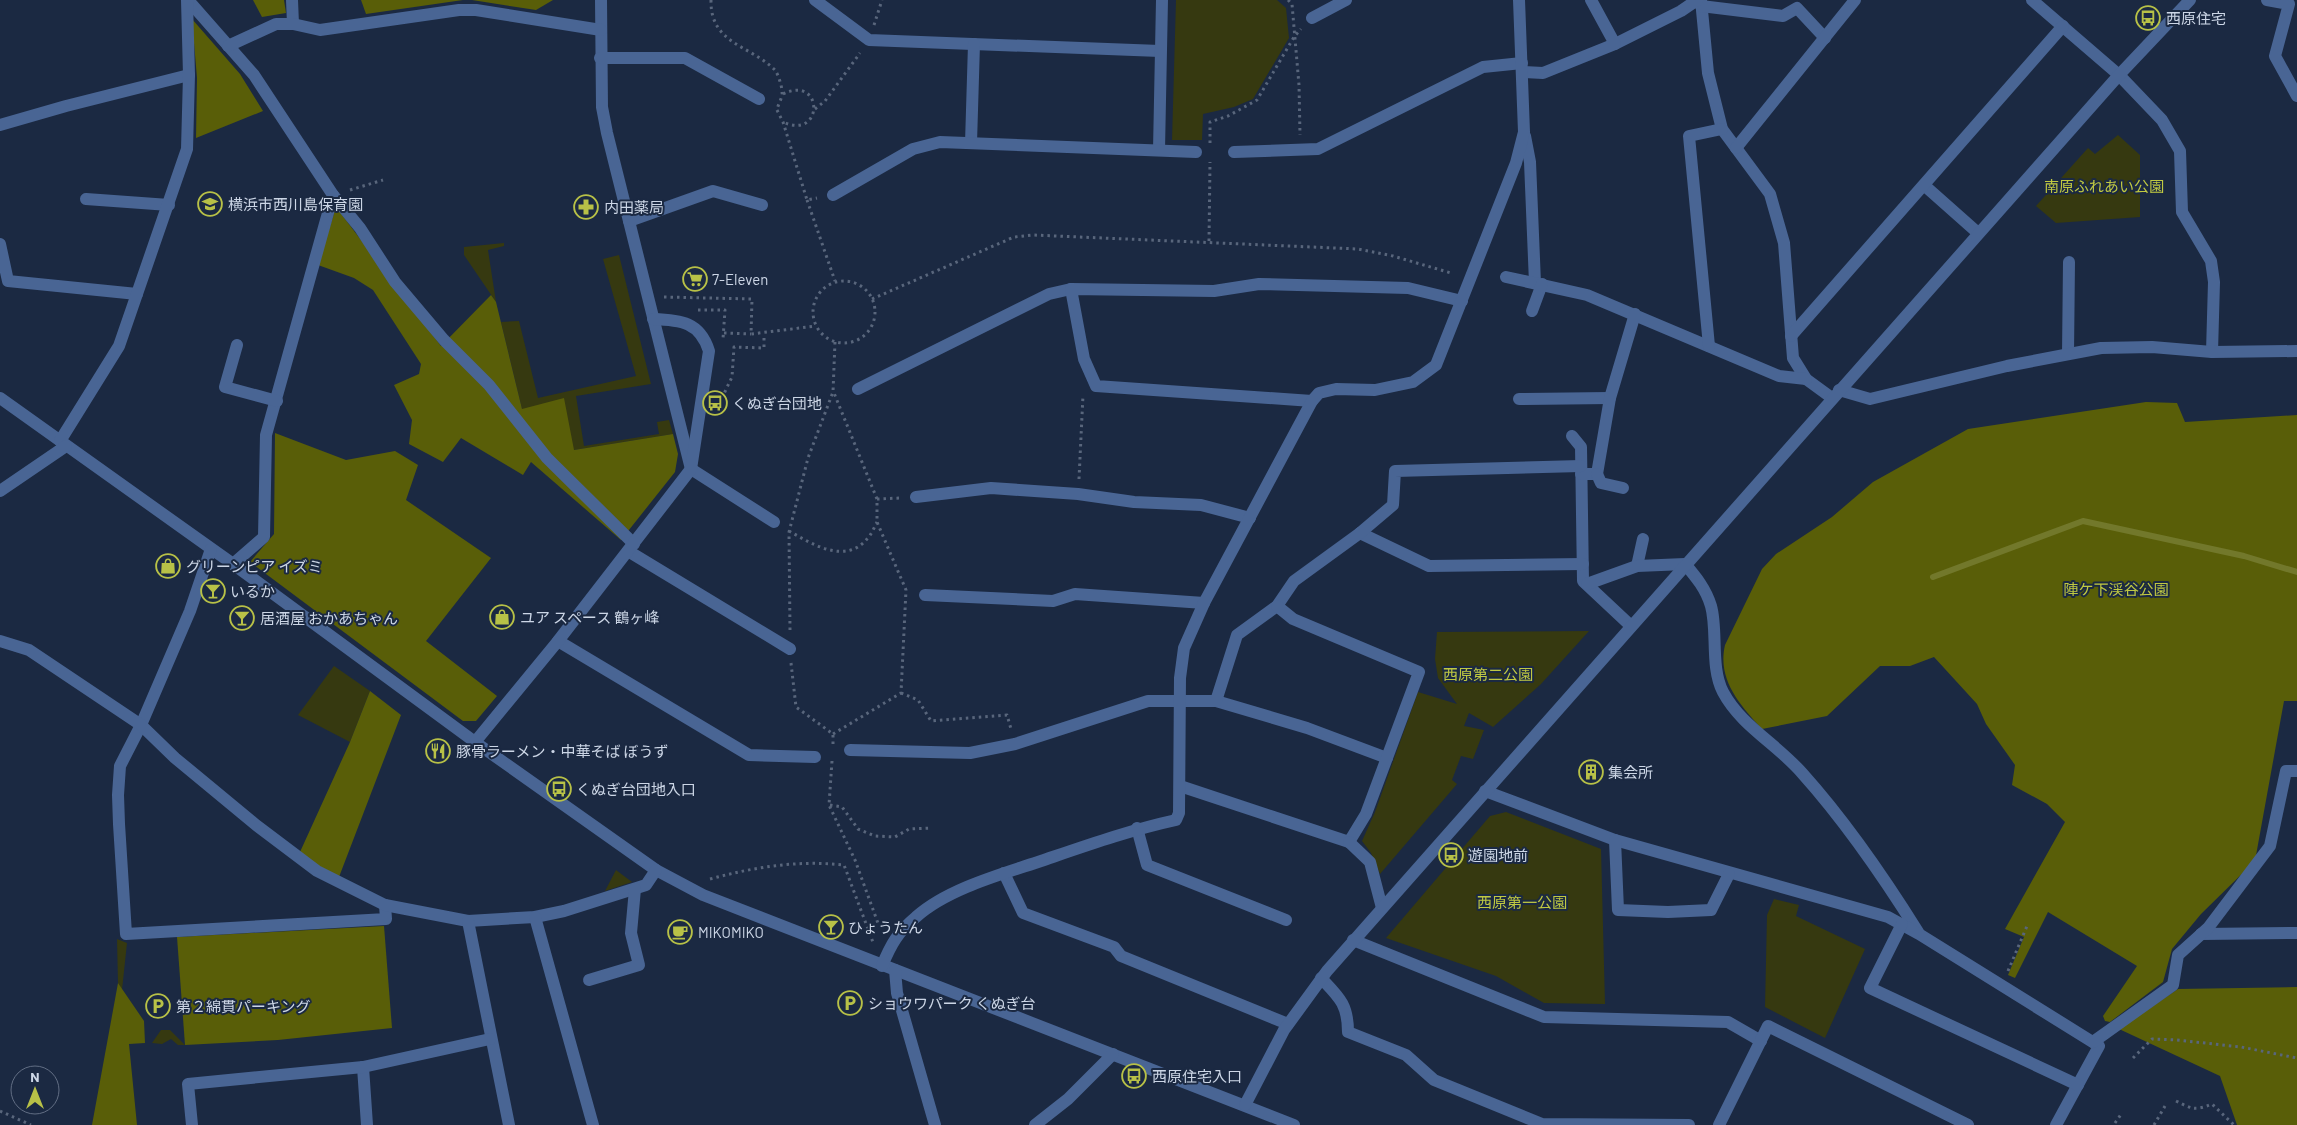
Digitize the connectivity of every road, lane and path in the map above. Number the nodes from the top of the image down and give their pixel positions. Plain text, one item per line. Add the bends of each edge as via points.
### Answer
1 (187, 0) edge
2 (292, 0) edge
3 (600, 0) edge
4 (711, 0) edge
5 (815, 0) edge
6 (882, 0) edge
7 (1162, 0) edge
8 (1288, 0) edge
9 (1346, 0) edge
10 (1519, 0) edge
11 (1590, 0) edge
12 (1855, 0) edge
13 (2032, 0) edge
14 (2190, 0) edge
15 (2267, 0) edge
16 (1699, 2) edge
17 (2293, 4) edge
18 (1312, 18) dead end
19 (293, 24) junction
20 (2063, 26) junction
21 (600, 30) junction
22 (1294, 37) junction
23 (1825, 38) junction
24 (869, 40) junction
25 (974, 44) junction
26 (1615, 44) junction
27 (228, 46) junction
28 (1160, 51) junction
29 (600, 58) junction
30 (1523, 67) junction
31 (189, 75) junction
32 (2119, 75) junction
33 (783, 94) junction
34 (2297, 96) edge
35 (759, 99) joint
36 (815, 109) junction
37 (777, 110) junction
38 (783, 122) junction
39 (0, 125) edge
40 (1722, 129) junction
41 (1524, 132) junction
42 (971, 143) junction
43 (1736, 148) junction
44 (1159, 150) junction
45 (1300, 150) junction
46 (1196, 152) dead end
47 (1234, 152) dead end
48 (383, 180) dead end
49 (1925, 186) junction
50 (333, 195) junction
51 (833, 195) joint
52 (86, 199) dead end
53 (807, 200) junction
54 (168, 205) junction
55 (762, 205) dead end
56 (629, 221) junction
57 (1978, 233) junction
58 (1209, 241) junction
59 (0, 244) edge
60 (2069, 262) dead end
61 (1451, 273) dead end
62 (1506, 277) dead end
63 (835, 281) junction
64 (1539, 283) junction
65 (1071, 289) junction
66 (137, 294) junction
67 (660, 297) dead end
68 (872, 299) junction
69 (1462, 301) junction
70 (1532, 311) dead end
71 (1635, 314) junction
72 (653, 319) junction
73 (816, 326) junction
74 (724, 333) dead end
75 (764, 333) junction
76 (751, 334) junction
77 (1790, 336) junction
78 (835, 342) junction
79 (236, 344) dead end
80 (1709, 346) junction
81 (2212, 352) junction
82 (2297, 352) edge
83 (2068, 354) junction
84 (1806, 380) junction
85 (1096, 386) junction
86 (858, 389) dead end
87 (834, 392) junction
88 (1836, 394) junction
89 (0, 398) edge
90 (1610, 398) junction
91 (1519, 399) dead end
92 (276, 401) junction
93 (1312, 401) junction
94 (717, 407) dead end
95 (1572, 436) dead end
96 (63, 444) junction
97 (691, 469) junction
98 (1582, 470) junction
99 (1597, 474) junction
100 (1623, 488) dead end
101 (0, 491) edge
102 (1078, 494) junction
103 (916, 497) joint
104 (877, 499) junction
105 (1250, 518) junction
106 (774, 522) joint
107 (877, 522) junction
108 (789, 532) junction
109 (1360, 533) junction
110 (1643, 539) dead end
111 (631, 547) junction
112 (211, 549) junction
113 (233, 564) junction
114 (1583, 564) junction
115 (1685, 564) junction
116 (1637, 566) junction
117 (1587, 584) junction
118 (925, 595) dead end
119 (1204, 603) junction
120 (1277, 606) junction
121 (1631, 626) junction
122 (0, 641) edge
123 (558, 641) junction
124 (790, 649) junction
125 (901, 693) junction
126 (1180, 700) junction
127 (1216, 701) junction
128 (141, 725) junction
129 (834, 734) junction
130 (475, 742) junction
131 (1015, 744) junction
132 (850, 750) dead end
133 (833, 751) dead end
134 (815, 756) dead end
135 (1387, 758) junction
136 (832, 760) dead end
137 (2297, 771) edge
138 (1180, 786) junction
139 (1484, 791) junction
140 (829, 805) junction
141 (931, 828) dead end
142 (1137, 828) junction
143 (1615, 840) junction
144 (1349, 842) junction
145 (656, 870) junction
146 (1004, 873) junction
147 (1729, 874) junction
148 (686, 886) junction
149 (635, 888) junction
150 (385, 905) junction
151 (1382, 908) junction
152 (535, 917) junction
153 (1286, 920) dead end
154 (468, 922) junction
155 (1902, 924) junction
156 (879, 926) dead end
157 (2027, 926) dead end
158 (2297, 933) edge
159 (1919, 934) junction
160 (2201, 934) junction
161 (1354, 940) junction
162 (882, 966) junction
163 (895, 970) junction
164 (1321, 978) junction
165 (589, 980) dead end
166 (2001, 986) junction
167 (1288, 1024) junction
168 (490, 1038) junction
169 (1761, 1041) junction
170 (2093, 1042) junction
171 (1113, 1054) junction
172 (2133, 1058) dead end
173 (2297, 1058) edge
174 (363, 1067) junction
175 (2078, 1085) junction
176 (2176, 1101) dead end
177 (1245, 1105) junction
178 (2165, 1106) dead end
179 (0, 1111) edge
180 (2122, 1112) dead end
181 (2115, 1123) dead end
182 (31, 1125) edge
183 (192, 1125) edge
184 (368, 1125) edge
185 (509, 1125) edge
186 (593, 1125) edge
187 (934, 1125) edge
188 (1035, 1125) edge
189 (1294, 1125) edge
190 (1689, 1125) edge
191 (1719, 1125) edge
192 (1968, 1125) edge
193 (2056, 1125) edge
194 (2154, 1125) edge
195 (2234, 1125) edge

1 - 27 street
1 - 31 street
2 - 19 street
3 - 21 street
4 - 33 path via 716,26 730,40 776,71
5 - 24 street
6 - 24 path
7 - 28 street
8 - 22 path via 1292,4
9 - 18 street
10 - 30 street
11 - 26 street
12 - 23 street
13 - 20 street
14 - 32 street
15 - 17 street
16 - 23 street via 1783,16 1797,8
16 - 26 street
16 - 40 street via 1708,73
17 - 34 street via 2275,56
19 - 21 street via 320,30 476,10
19 - 27 street via 276,24
20 - 32 street
20 - 49 street
21 - 29 street
22 - 45 path
22 - 58 path via 1257,100 1210,122
23 - 43 street
24 - 25 street
24 - 36 path via 825,101
25 - 28 street
25 - 42 street
26 - 30 street via 1543,73
27 - 50 street via 254,75
28 - 44 street
29 - 35 street via 686,58
29 - 56 street via 602,107
30 - 41 street
30 - 45 street via 1483,67 1318,149
31 - 39 street
31 - 54 street via 187,149
32 - 57 street
32 - 81 street via 2162,120 2180,151 2182,212 2211,261 2214,282
33 - 36 path via 793,89 804,91 812,98
33 - 37 path
35 - 37 path
36 - 38 path via 803,125
37 - 38 path
38 - 53 path
40 - 43 street
40 - 80 street via 1689,136
41 - 64 street via 1530,162
41 - 69 street via 1480,272
42 - 44 street
42 - 51 street via 940,142 913,149
43 - 77 street via 1770,194 1784,243
44 - 46 street
45 - 47 street
48 - 50 path
49 - 57 street
49 - 77 street
50 - 92 street
50 - 111 street via 360,228 395,282 444,340 489,385 547,458
51 - 53 path
52 - 54 street
53 - 63 path
54 - 66 street
55 - 56 street via 713,191
56 - 72 street
57 - 88 street
58 - 61 path via 1358,249
58 - 68 path via 1014,237
59 - 66 street via 8,281
60 - 83 street
62 - 64 street
63 - 68 path via 852,281 866,289
63 - 73 path via 821,290 813,304
64 - 70 street
64 - 71 street via 1587,295
65 - 69 street via 1214,290 1258,284 1408,288
65 - 85 street via 1084,359
65 - 86 street via 1050,294
66 - 96 street via 119,346
67 - 76 path via 752,299
68 - 78 path via 874,320 866,334 851,342
69 - 93 street via 1436,365 1414,382 1375,390 1336,389 1319,393
71 - 80 street
71 - 90 street
72 - 97 street
72 - 97 street via 677,320 690,325 705,337 709,351
73 - 75 path
73 - 78 path via 821,334
74 - 76 path
75 - 76 path
75 - 94 path via 764,348 734,347 732,377
77 - 84 street via 1793,358
78 - 87 path
79 - 92 street via 225,387
80 - 84 street via 1779,376
81 - 82 street
81 - 83 street via 2152,347 2101,348
83 - 88 street via 1870,400
84 - 88 street
85 - 93 street
85 - 102 path via 1083,395
87 - 104 path
87 - 108 path via 808,458
88 - 115 street
89 - 96 street
90 - 91 street
90 - 99 street
92 - 113 street via 266,436 264,537
93 - 105 street
95 - 98 street via 1581,447
96 - 101 street
96 - 112 street
97 - 106 street
97 - 111 street
98 - 99 street
98 - 109 street via 1395,471 1393,505
98 - 114 street
99 - 100 street via 1601,483
102 - 103 street via 992,488
102 - 105 street via 1134,502 1200,505
103 - 104 path
104 - 107 path
105 - 119 street
106 - 108 path
107 - 108 path via 868,539 857,548 840,552 821,548
107 - 125 path via 906,590
108 - 124 path
109 - 114 street via 1429,566
109 - 120 street via 1294,581
110 - 116 street
111 - 123 street
111 - 124 street
112 - 113 street
112 - 128 street via 190,611
113 - 130 street
114 - 117 street via 1583,581
115 - 116 street
115 - 121 street
115 - 159 street via 1702,584 1711,607 1714,656 1722,691 1742,719 1800,771 1861,845
116 - 117 street
117 - 121 street
118 - 119 street via 1052,601 1075,594
119 - 126 street via 1184,648
120 - 127 street via 1237,635
120 - 135 street via 1293,619 1419,672
121 - 139 street
122 - 128 street via 29,650
123 - 130 street
123 - 134 street via 748,755
124 - 129 path via 796,707
125 - 129 path
125 - 131 path via 918,700 931,721 1007,715
126 - 127 street
126 - 131 street via 1148,701
126 - 138 street
127 - 135 street via 1307,728
128 - 150 street via 248,819 317,871
128 - 150 street via 120,766 118,794 126,934 386,919
129 - 133 path
130 - 145 street
131 - 132 street via 970,753
135 - 144 street via 1366,814
136 - 140 path
137 - 160 street via 2286,771 2270,846
138 - 142 street via 1176,820
138 - 144 street
139 - 143 street
139 - 151 street
140 - 141 path via 842,807 858,829 875,836 895,837 909,829
140 - 156 path via 855,860
142 - 146 street
142 - 153 street via 1148,866
143 - 147 street
143 - 147 street via 1618,910 1711,910
144 - 151 street via 1370,862
145 - 148 street
145 - 149 street via 646,886
146 - 162 street via 950,896 917,915 894,938
146 - 167 street via 1023,913 1114,947 1121,956
147 - 155 street via 1888,917
148 - 162 street
148 - 162 path via 772,864 815,862 844,865
149 - 152 street
149 - 165 street via 630,933 639,965
150 - 154 street
151 - 161 street
152 - 154 street
152 - 186 street
154 - 168 street
155 - 159 street
155 - 175 street via 1870,988
157 - 166 path
158 - 160 street
159 - 166 street
160 - 170 street via 2178,955 2172,985
161 - 164 street
161 - 169 street via 1544,1017 1728,1022
162 - 163 street
163 - 171 street
163 - 187 street via 897,993
164 - 167 street
164 - 190 street via 1343,1002 1348,1032 1406,1055 1434,1080 1542,1124
166 - 170 street
167 - 177 street
168 - 174 street
168 - 185 street
169 - 191 street
169 - 192 street via 1768,1026
170 - 175 street via 2099,1046
171 - 177 street
171 - 188 street via 1068,1099
172 - 173 path via 2152,1039 2241,1047
174 - 183 street via 188,1084
174 - 184 street
175 - 193 street
176 - 195 path via 2199,1109 2212,1104
177 - 189 street
178 - 194 path
179 - 182 path
180 - 181 path

